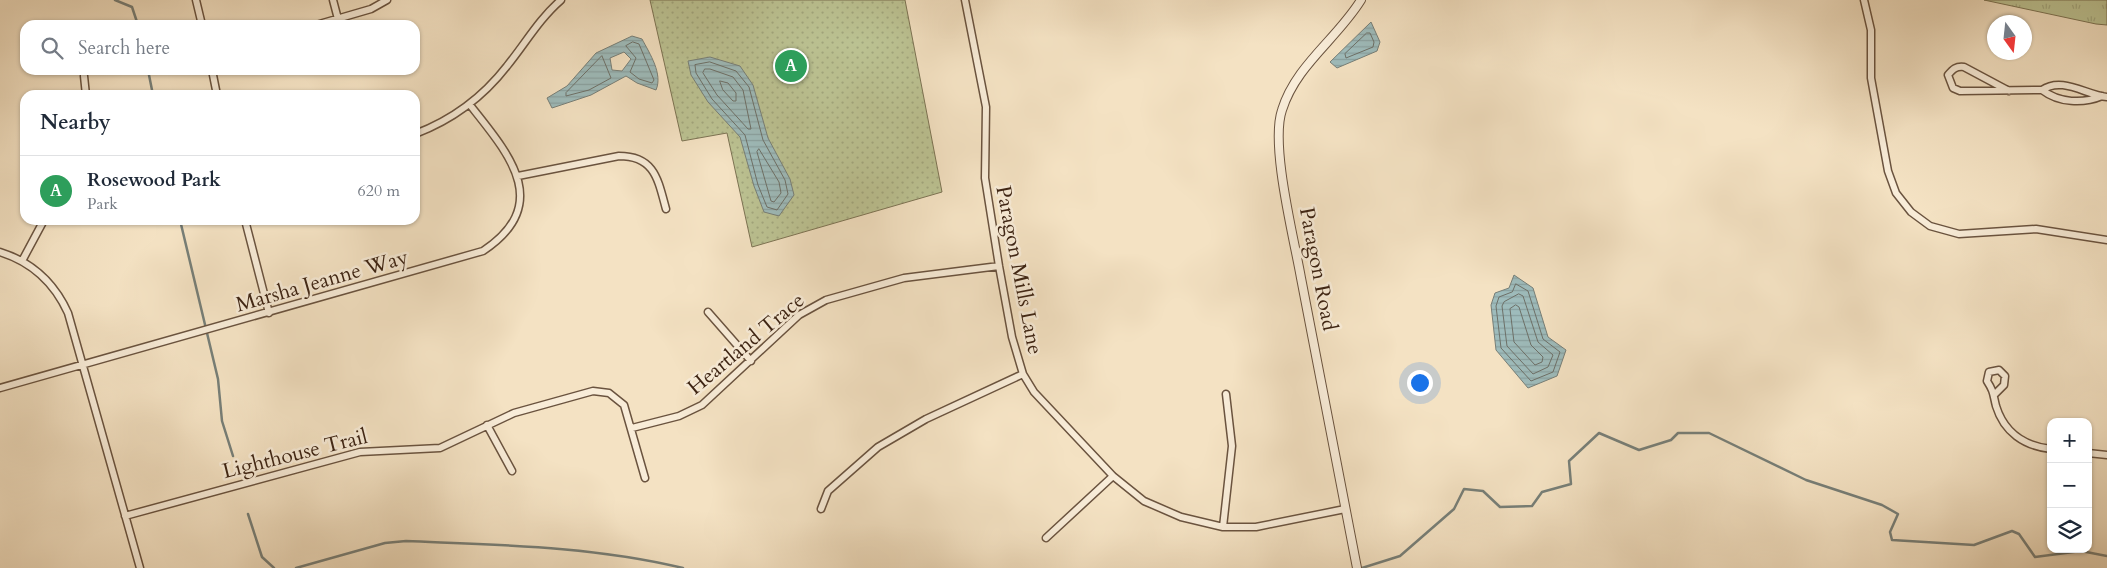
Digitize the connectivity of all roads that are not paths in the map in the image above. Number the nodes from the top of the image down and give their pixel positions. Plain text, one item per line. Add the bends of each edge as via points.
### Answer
1 (196, 0) edge
2 (333, 0) edge
3 (387, 0) edge
4 (561, 0) edge
5 (965, 0) edge
6 (1361, 0) edge
7 (1864, 0) edge
8 (338, 19) junction
9 (201, 20) edge
10 (334, 20) edge
11 (213, 75) edge
12 (84, 76) dead end
13 (85, 90) edge
14 (216, 90) edge
15 (2009, 90) junction
16 (2042, 90) junction
17 (2104, 97) edge
18 (470, 105) junction
19 (420, 132) edge
20 (518, 176) junction
21 (666, 209) dead end
22 (41, 225) edge
23 (246, 225) edge
24 (2107, 240) edge
25 (0, 252) edge
26 (22, 260) junction
27 (999, 266) junction
28 (708, 312) dead end
29 (269, 313) junction
30 (751, 361) junction
31 (84, 364) junction
32 (1023, 374) junction
33 (0, 388) edge
34 (1226, 394) dead end
35 (1995, 394) dead end
36 (487, 425) junction
37 (632, 428) junction
38 (2047, 448) edge
39 (2092, 453) edge
40 (2107, 455) edge
41 (512, 471) dead end
42 (1113, 476) junction
43 (645, 478) dead end
44 (820, 509) dead end
45 (1346, 510) junction
46 (126, 516) junction
47 (1223, 527) junction
48 (1046, 538) dead end
49 (140, 568) edge
50 (1357, 568) edge

1 - 9 street
2 - 8 street
3 - 8 street via 371,10
4 - 18 street via 535,27 494,82
5 - 27 street, Paragon Mills Lane via 986,107 985,178
6 - 45 street, Paragon Road via 1349,20 1309,62 1291,89 1281,112 1278,136 1294,238
7 - 24 street via 1870,30 1871,78 1888,171 1896,192 1911,212 1930,226 1954,234 2036,229
8 - 10 street
11 - 14 street
12 - 13 street
15 - 15 street via 1964,67 1952,69 1948,76 1953,88 1960,91
15 - 16 street
16 - 17 street via 2064,100 2092,101
16 - 17 street via 2048,86 2070,86
18 - 19 street
18 - 20 street, Marsha Jeanne Way via 508,154
20 - 21 street via 619,156 634,157 653,171
20 - 29 street, Marsha Jeanne Way via 519,198 514,218 503,235 483,251
22 - 26 street
23 - 29 street
25 - 26 street
26 - 31 street via 48,282 63,302
27 - 30 street, Heartland Trace via 904,278 826,300 799,315
27 - 32 street, Paragon Mills Lane via 1012,337
28 - 30 street
29 - 31 street, Marsha Jeanne Way
30 - 37 street, Heartland Trace via 702,406 679,416
31 - 33 street, Marsha Jeanne Way
31 - 46 street
32 - 42 street, Paragon Mills Lane via 1047,407
32 - 44 street via 926,419 878,447 828,491
34 - 47 street via 1232,446
35 - 38 street via 2003,423 2017,439
36 - 37 street, Lighthouse Trail via 514,413 601,391 620,400
36 - 41 street
36 - 46 street, Lighthouse Trail via 440,448 360,452
37 - 43 street, Lighthouse Trail
39 - 40 street
42 - 47 street, Paragon Mills Lane via 1144,501 1181,517
42 - 48 street
45 - 47 street, Paragon Mills Lane via 1256,527
45 - 50 street, Paragon Road
46 - 49 street

